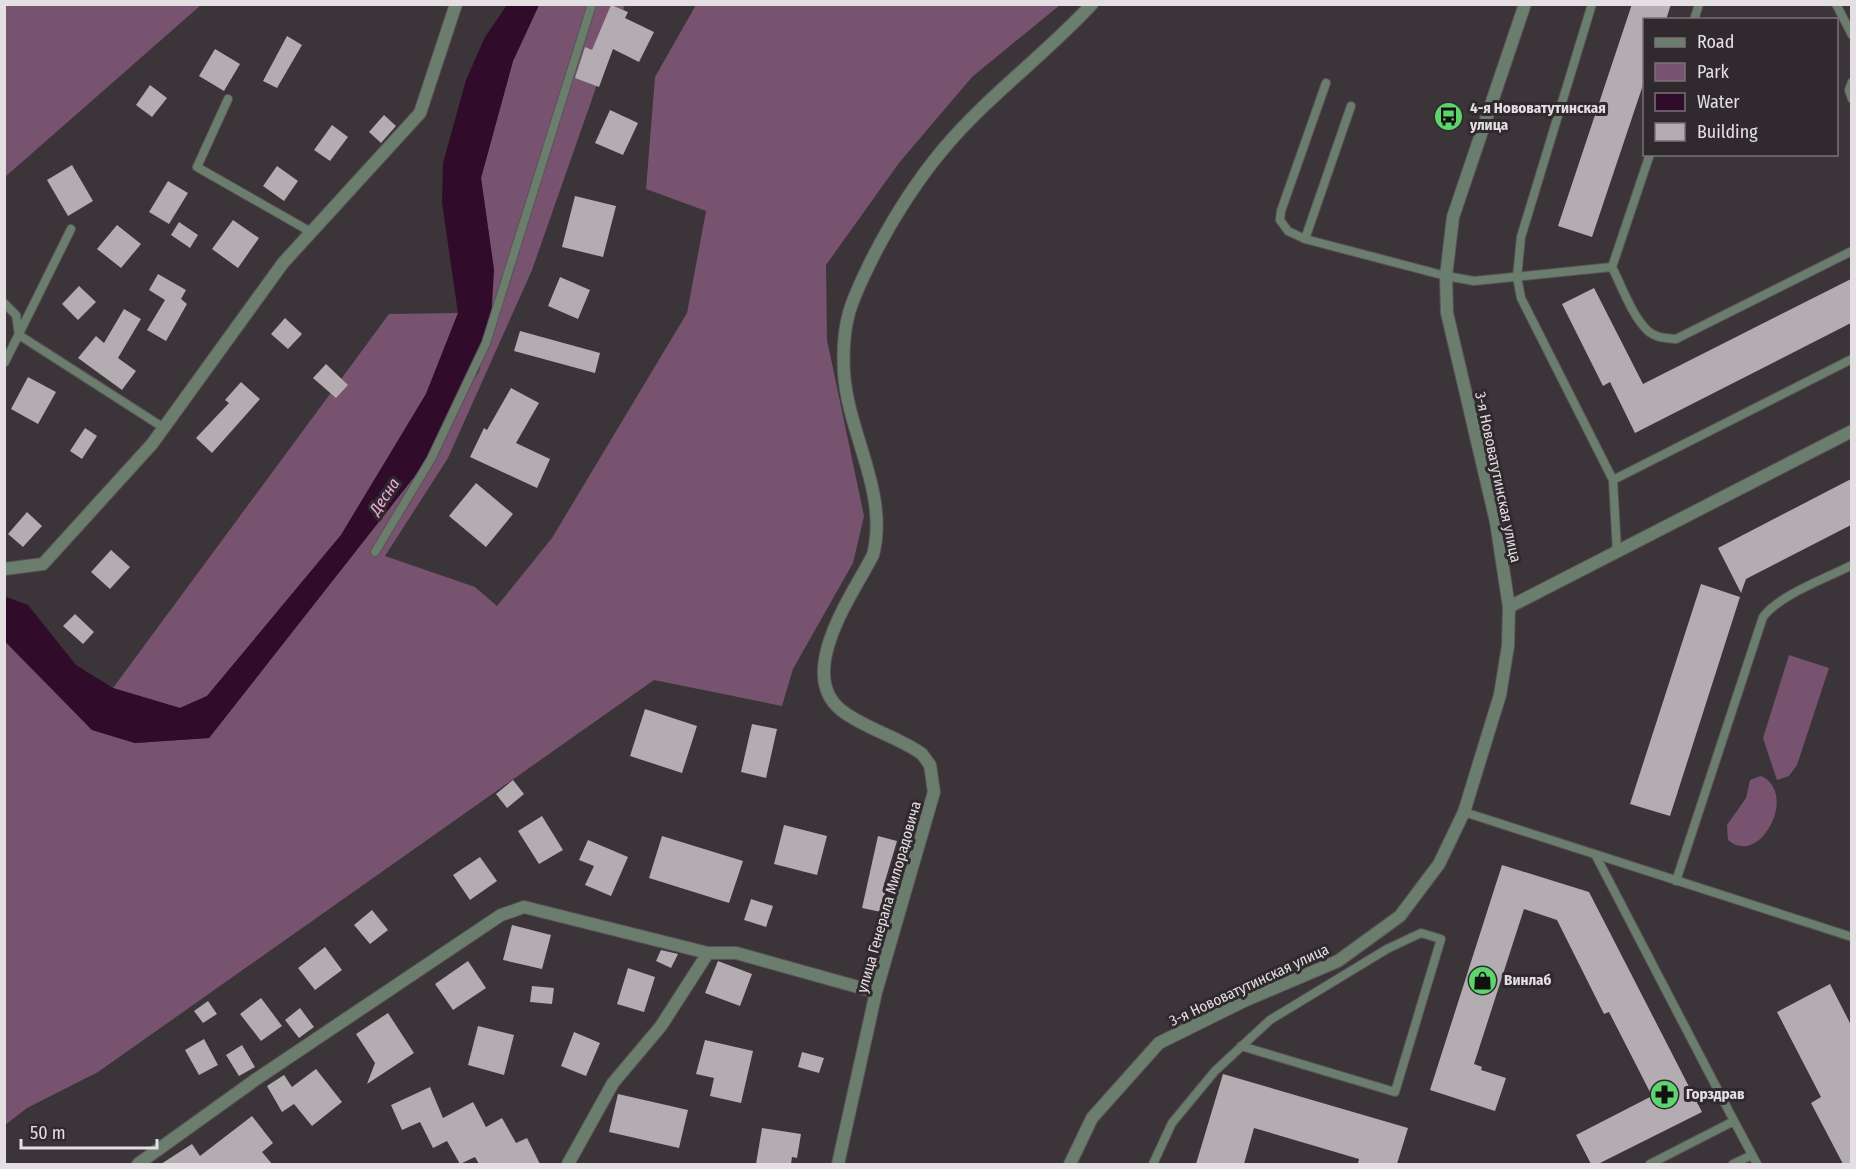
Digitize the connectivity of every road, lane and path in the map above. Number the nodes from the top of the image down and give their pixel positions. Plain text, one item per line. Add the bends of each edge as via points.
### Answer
1 (456, 4) edge
2 (592, 4) edge
3 (1092, 4) edge
4 (1525, 4) edge
5 (1592, 4) edge
6 (1836, 4) edge
7 (1851, 35) edge
8 (1326, 82) dead end
9 (1851, 82) edge
10 (228, 99) dead end
11 (1851, 99) edge
12 (1351, 106) dead end
13 (1649, 156) edge
14 (71, 229) dead end
15 (311, 232) junction
16 (1305, 239) junction
17 (1851, 251) edge
18 (1612, 267) junction
19 (1446, 276) junction
20 (1517, 277) junction
21 (4, 303) edge
22 (19, 335) junction
23 (1851, 359) edge
24 (5, 362) edge
25 (164, 428) junction
26 (1851, 431) edge
27 (1613, 480) junction
28 (375, 552) dead end
29 (1617, 552) junction
30 (1851, 565) edge
31 (4, 569) edge
32 (1509, 607) junction
33 (1464, 812) junction
34 (1596, 856) junction
35 (1676, 881) junction
36 (1851, 937) edge
37 (708, 953) junction
38 (876, 992) junction
39 (1241, 1046) junction
40 (1734, 1121) junction
41 (1752, 1155) junction
42 (138, 1164) edge
43 (568, 1164) edge
44 (838, 1164) edge
45 (1070, 1164) edge
46 (1153, 1164) edge
47 (1650, 1164) edge
48 (1733, 1164) edge
49 (1757, 1164) edge

1 - 15 street via 420,113
2 - 28 lane via 486,343 431,459
3 - 38 street, улица Генерала Милорадовича via 945,147 883,237 845,322 845,379 876,510 877,541 831,635 824,675 835,704 843,711 922,754 930,765 934,786 932,806
4 - 19 street, 3-я Нововатутинская улица via 1453,217
5 - 20 lane via 1521,237
6 - 7 lane
8 - 16 lane via 1281,211 1283,225
9 - 11 lane
10 - 15 lane via 197,167
12 - 16 lane
13 - 18 lane
14 - 22 lane
15 - 25 street via 283,263
16 - 19 lane
17 - 18 lane via 1676,339 1648,332
18 - 20 lane
19 - 20 lane via 1474,281
19 - 32 street, 3-я Нововатутинская улица via 1447,313 1496,522
20 - 27 lane via 1521,298 1534,326
21 - 22 lane via 16,315
22 - 24 lane
22 - 25 lane
23 - 27 lane
25 - 31 street via 43,564
26 - 29 street
27 - 29 lane
29 - 32 street
30 - 35 lane via 1768,609 1763,617
32 - 33 street, 3-я Нововатутинская улица via 1508,646 1500,694
33 - 34 lane
33 - 45 street, 3-я Нововатутинская улица via 1439,864 1400,916 1338,961 1244,1001 1159,1044 1092,1118
34 - 35 lane
34 - 40 lane
35 - 36 lane
37 - 38 street via 736,953
37 - 42 street via 524,907 501,915 255,1080
37 - 43 street via 661,1026 613,1083
38 - 44 street, улица Генерала Милорадовича
39 - 39 lane via 1270,1020 1387,949 1421,933 1441,939 1395,1092
39 - 46 lane via 1172,1123
40 - 41 lane
40 - 47 lane
41 - 48 lane
41 - 49 lane

